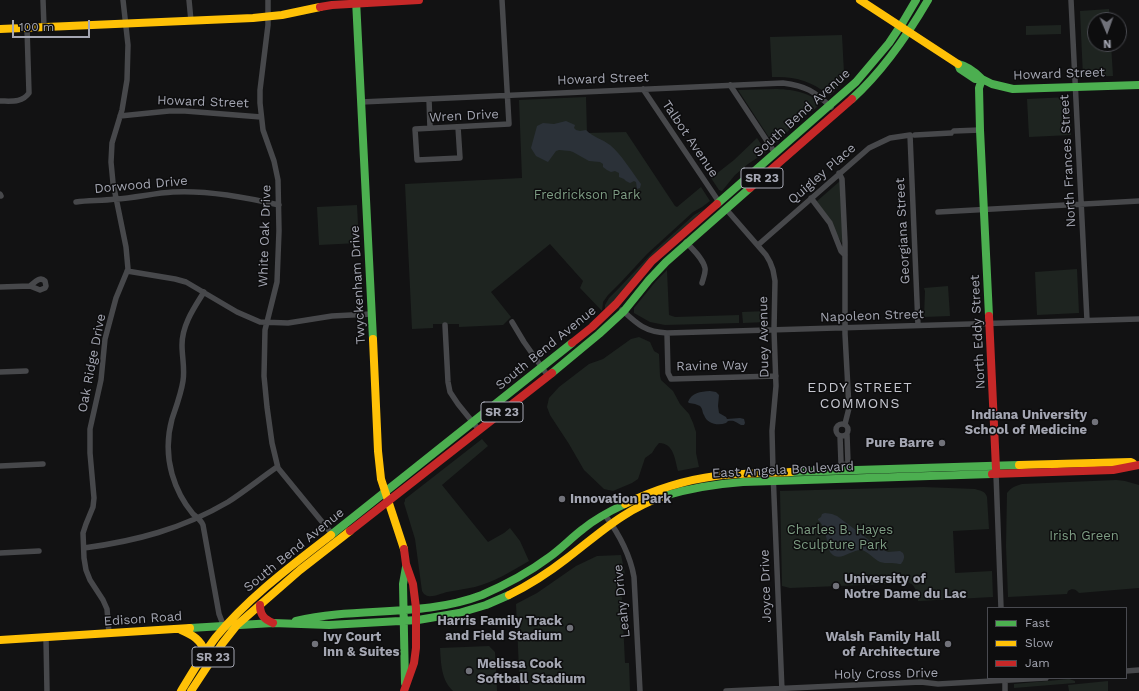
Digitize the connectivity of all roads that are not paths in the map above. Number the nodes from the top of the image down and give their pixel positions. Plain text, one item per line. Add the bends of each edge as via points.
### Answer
1 (43, 0) edge
2 (123, 0) edge
3 (189, 0) edge
4 (268, 0) edge
5 (419, 0) edge
6 (502, 0) edge
7 (860, 0) edge
8 (916, 0) edge
9 (928, 0) edge
10 (1071, 0) edge
11 (356, 2) edge
12 (268, 17) junction
13 (191, 21) junction
14 (126, 24) junction
15 (900, 26) junction
16 (44, 27) junction
17 (27, 28) junction
18 (0, 29) edge
19 (909, 32) junction
20 (982, 79) junction
21 (730, 85) junction
22 (1139, 85) edge
23 (1076, 87) junction
24 (643, 89) junction
25 (508, 95) junction
26 (429, 99) junction
27 (0, 101) edge
28 (361, 102) junction
29 (829, 105) junction
30 (837, 112) junction
31 (120, 116) junction
32 (261, 117) junction
33 (458, 127) junction
34 (430, 128) junction
35 (980, 130) junction
36 (912, 135) junction
37 (775, 153) junction
38 (839, 173) junction
39 (811, 198) junction
40 (116, 199) junction
41 (1139, 201) edge
42 (76, 202) dead end
43 (719, 202) junction
44 (1081, 204) junction
45 (279, 205) junction
46 (726, 209) junction
47 (984, 209) junction
48 (938, 212) dead end
49 (680, 236) junction
50 (687, 244) junction
51 (758, 244) junction
52 (845, 255) junction
53 (127, 272) junction
54 (702, 283) dead end
55 (30, 286) dead end
56 (0, 287) edge
57 (204, 292) junction
58 (616, 304) junction
59 (624, 311) junction
60 (371, 314) junction
61 (1139, 319) edge
62 (1087, 320) junction
63 (512, 322) dead end
64 (267, 323) junction
65 (990, 323) junction
66 (445, 325) dead end
67 (918, 326) junction
68 (845, 328) junction
69 (774, 330) junction
70 (667, 333) junction
71 (542, 368) junction
72 (26, 371) dead end
73 (0, 372) edge
74 (548, 376) junction
75 (776, 376) junction
76 (473, 423) junction
77 (845, 424) junction
78 (479, 430) junction
79 (846, 435) junction
80 (840, 436) junction
81 (43, 464) dead end
82 (996, 465) junction
83 (1138, 465) edge
84 (0, 466) edge
85 (277, 467) junction
86 (844, 468) junction
87 (996, 474) junction
88 (773, 477) junction
89 (385, 492) junction
90 (389, 501) junction
91 (605, 515) junction
92 (198, 517) junction
93 (611, 524) junction
94 (332, 534) junction
95 (84, 548) junction
96 (39, 551) dead end
97 (0, 553) edge
98 (406, 564) junction
99 (260, 604) junction
100 (1002, 607) edge
101 (416, 608) junction
102 (404, 610) junction
103 (417, 620) junction
104 (404, 621) junction
105 (273, 623) junction
106 (287, 623) junction
107 (237, 625) junction
108 (224, 627) junction
109 (178, 629) junction
110 (109, 634) junction
111 (46, 638) junction
112 (0, 640) edge
113 (205, 652) junction
114 (1139, 670) edge
115 (1127, 671) edge
116 (1026, 679) edge
117 (1005, 680) edge
118 (405, 688) edge
119 (782, 690) edge
120 (47, 691) edge
121 (181, 691) edge
122 (191, 691) edge
123 (640, 691) edge
124 (726, 691) edge
125 (1005, 691) edge

1 - 16 street
2 - 14 street, Oak Ridge Drive
3 - 13 street
4 - 12 street, White Oak Drive
5 - 11 main road
6 - 25 street
7 - 15 main road, Howard Street
8 - 15 main road, SR 23
9 - 19 main road, SR 23
10 - 23 street, North Frances Street
11 - 12 main road
11 - 28 main road, Twyckenham Drive
12 - 13 main road
12 - 32 street, White Oak Drive via 260,90
13 - 14 main road
14 - 16 main road
14 - 31 street, Oak Ridge Drive via 127,80
15 - 19 main road, Howard Street
15 - 29 main road, South Bend Avenue / SR 23 via 889,44 856,82
16 - 17 main road
17 - 18 main road
17 - 27 street via 29,93 26,98 20,100
19 - 20 main road, Howard Street via 958,64 974,71
19 - 30 main road, South Bend Avenue / SR 23 via 880,70
20 - 23 main road, Howard Street via 1013,89
20 - 35 main road, North Eddy Street via 979,88
21 - 24 street, Howard Street
21 - 29 street, Howard Street via 796,85 820,96
21 - 37 street
22 - 23 main road, Howard Street
23 - 44 street, North Frances Street
24 - 25 street, Howard Street
24 - 43 street, Talbot Avenue
25 - 26 street, Howard Street
25 - 33 street, Wren Drive via 509,124
26 - 28 street, Howard Street
26 - 34 street
28 - 60 main road, Twyckenham Drive
29 - 30 street, Howard Street
29 - 37 main road, South Bend Avenue / SR 23
30 - 46 main road, South Bend Avenue / SR 23
31 - 32 street, Howard Street via 185,111
31 - 40 street, Oak Ridge Drive via 111,153
32 - 45 street, White Oak Drive via 277,172
33 - 34 street, Wren Drive
33 - 34 street, Wren Drive via 460,158 417,160 415,129
35 - 36 street, Quigley Place
35 - 47 main road, North Eddy Street
36 - 38 street, Quigley Place via 890,138 874,145
36 - 67 street, Georgiana Street
37 - 43 main road, South Bend Avenue / SR 23
38 - 39 street, Quigley Place
38 - 52 street via 842,179
39 - 51 street, Quigley Place
39 - 52 street via 830,223
40 - 42 street, Dorwood Drive
40 - 45 street, Dorwood Drive via 196,192 222,194
40 - 53 street, Oak Ridge Drive via 126,247
41 - 44 street
43 - 49 main road, South Bend Avenue / SR 23
44 - 47 street
44 - 62 street, North Frances Street
45 - 64 street, White Oak Drive via 278,273
46 - 50 main road, South Bend Avenue / SR 23
46 - 51 street, Duey Avenue
47 - 48 street
47 - 65 main road, North Eddy Street
49 - 50 street
49 - 58 main road, South Bend Avenue / SR 23 via 652,261
50 - 54 street via 704,264
50 - 59 main road, South Bend Avenue / SR 23 via 657,271
51 - 69 street, Duey Avenue via 773,270
52 - 68 street
53 - 57 street via 175,279
53 - 95 street, Oak Ridge Drive via 108,326 101,380 90,429 94,498 83,533
55 - 56 street
57 - 64 street via 237,312
57 - 92 street via 188,319 183,335 183,381 172,420 169,445 172,474 177,488 185,503
58 - 59 street, Napoleon Street
58 - 71 main road, South Bend Avenue / SR 23 via 592,328
59 - 70 street, Napoleon Street via 637,324 656,332
59 - 74 main road, South Bend Avenue / SR 23
60 - 64 street
60 - 89 main road, Twyckenham Drive via 379,470
61 - 62 street, Napoleon Street
62 - 65 street, Napoleon Street
63 - 71 street
64 - 85 street, White Oak Drive via 264,348 265,391 268,423
65 - 67 street, Napoleon Street
65 - 82 main road, North Eddy Street
66 - 76 street via 449,387 453,397
67 - 68 street, Napoleon Street
68 - 69 street, Napoleon Street
68 - 77 street via 849,408
69 - 70 street, Napoleon Street
69 - 75 street, Duey Avenue
70 - 75 street, Ravine Way via 670,379
71 - 74 street
71 - 76 main road, South Bend Avenue / SR 23
72 - 73 street
74 - 78 main road, South Bend Avenue / SR 23
75 - 88 street, Duey Avenue via 772,431
76 - 78 street
76 - 89 main road, South Bend Avenue / SR 23
77 - 79 street via 848,428
77 - 80 street via 839,424 836,429
78 - 90 main road, South Bend Avenue / SR 23
79 - 80 street
79 - 86 street via 848,463
80 - 86 street via 841,463
81 - 84 street
82 - 83 main road, East Angela Boulevard via 1131,462
82 - 86 main road, East Angela Boulevard
82 - 87 main road, North Eddy Street
83 - 87 main road, East Angela Boulevard via 1114,470
85 - 92 street via 238,495
85 - 94 street, White Oak Drive
86 - 88 main road, East Angela Boulevard
87 - 88 main road, East Angela Boulevard
87 - 100 street, North Eddy Street
88 - 91 main road, East Angela Boulevard via 724,475 684,482 641,496
88 - 93 main road, East Angela Boulevard via 689,489 664,496
88 - 119 street, Joyce Drive
89 - 90 main road, Twyckenham Drive
89 - 94 main road, South Bend Avenue / SR 23
90 - 98 main road, Twyckenham Drive via 402,541
90 - 99 main road, South Bend Avenue / SR 23
91 - 93 street, Leahy Drive
91 - 101 main road, East Angela Boulevard via 587,526 536,567 507,583 479,596 455,603
92 - 95 street via 171,529 140,538
92 - 108 street via 203,525 219,614
93 - 103 main road, East Angela Boulevard via 555,568 519,590 468,611 436,619
93 - 123 street, Leahy Drive via 631,564
94 - 108 main road, South Bend Avenue / SR 23 via 269,585
95 - 110 street, Oak Ridge Drive via 86,570 103,600
96 - 97 street
98 - 101 main road, Twyckenham Drive via 413,584
98 - 102 main road, Twyckenham Drive via 403,584
99 - 105 main road via 261,615
99 - 107 main road, South Bend Avenue / SR 23
101 - 102 main road, Edison Road
101 - 103 main road, Twyckenham Drive
102 - 104 main road, Twyckenham Drive
102 - 106 main road, Edison Road via 319,616
103 - 104 main road, Edison Road
103 - 118 main road, Twyckenham Drive via 414,664
104 - 106 main road, Edison Road via 320,625
104 - 118 main road, Twyckenham Drive
105 - 106 main road, Edison Road
105 - 107 main road, Edison Road
107 - 108 main road, Edison Road
107 - 122 main road, South Bend Avenue / SR 23 via 219,647
108 - 109 main road, Edison Road
108 - 113 main road, South Bend Avenue / SR 23
109 - 110 main road, Edison Road
109 - 113 main road via 200,641
110 - 111 main road, Edison Road
111 - 112 main road, Edison Road
111 - 120 street
113 - 121 main road, South Bend Avenue / SR 23
114 - 115 street
116 - 117 street, Holy Cross Drive
117 - 119 street, Holy Cross Drive
117 - 125 street
119 - 124 street, Holy Cross Drive

